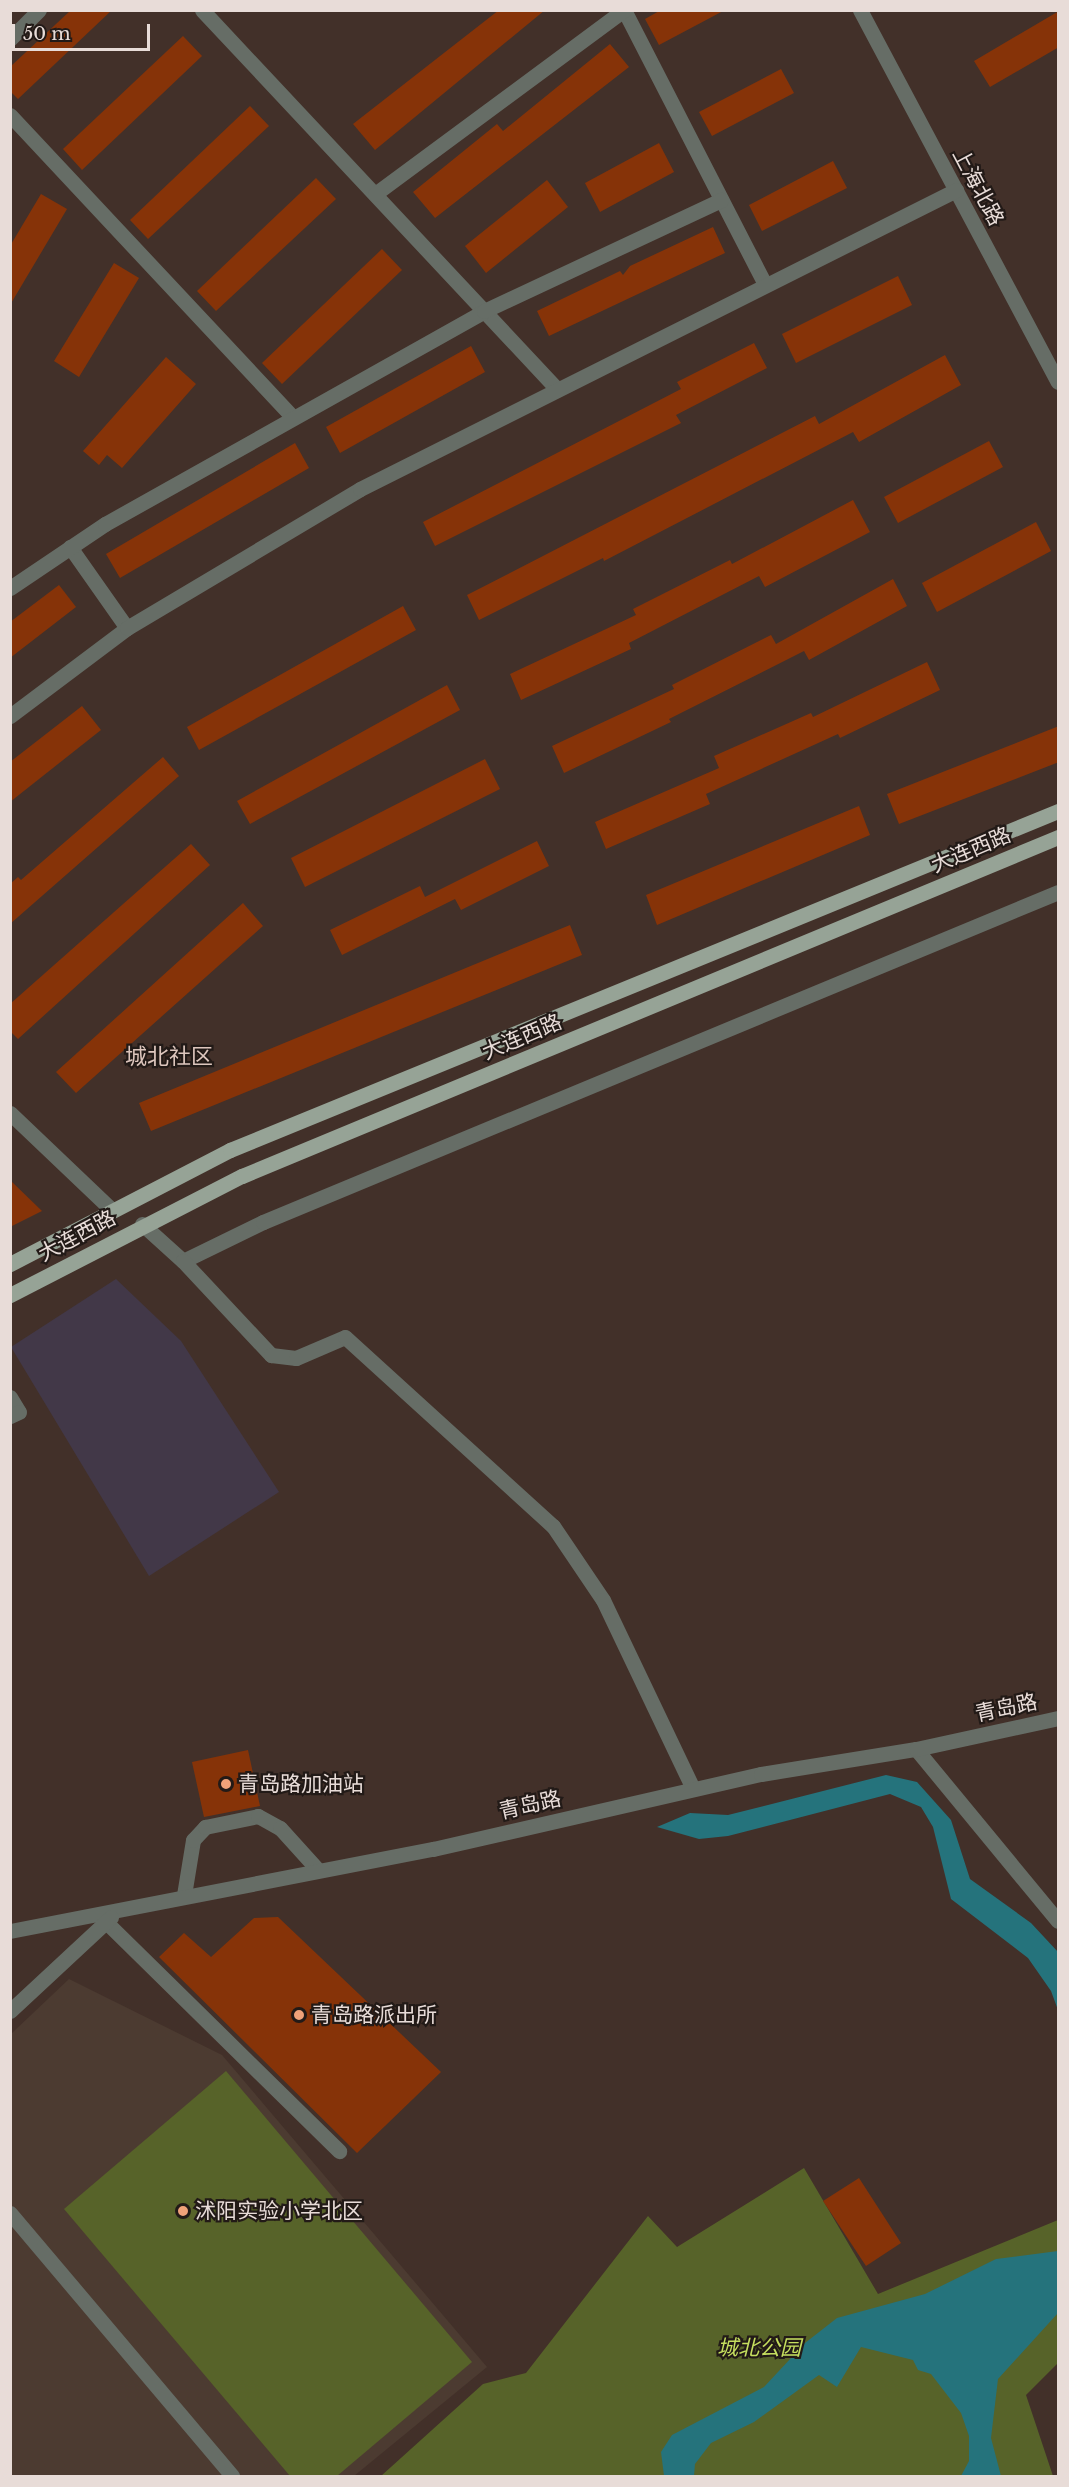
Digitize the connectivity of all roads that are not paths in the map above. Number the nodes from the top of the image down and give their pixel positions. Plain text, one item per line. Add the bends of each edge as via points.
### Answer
1 (39, 10) edge
2 (202, 10) edge
3 (624, 10) edge
4 (860, 10) edge
5 (10, 39) edge
6 (10, 116) edge
7 (956, 190) junction
8 (375, 194) junction
9 (722, 200) junction
10 (765, 284) junction
11 (484, 311) junction
12 (1059, 382) edge
13 (557, 389) junction
14 (292, 416) junction
15 (70, 547) junction
16 (10, 588) edge
17 (127, 628) junction
18 (10, 716) edge
19 (1059, 811) edge
20 (1059, 837) edge
21 (1059, 891) edge
22 (10, 1113) edge
23 (112, 1210) junction
24 (142, 1224) junction
25 (183, 1261) junction
26 (10, 1264) edge
27 (10, 1295) edge
28 (10, 1397) edge
29 (10, 1416) edge
30 (1059, 1718) edge
31 (916, 1749) junction
32 (693, 1790) junction
33 (318, 1870) junction
34 (184, 1895) junction
35 (123, 1906) junction
36 (1059, 1921) edge
37 (106, 1922) junction
38 (10, 1931) edge
39 (10, 2011) edge
40 (339, 2151) dead end
41 (10, 2213) edge
42 (232, 2476) edge

1 - 5 street
2 - 8 street
3 - 8 street
3 - 9 street
4 - 7 street, 上海北路
6 - 14 street
7 - 10 street
7 - 12 street, 上海北路
8 - 11 street
9 - 10 street
9 - 11 street
10 - 13 street
11 - 13 street
11 - 14 street via 322,405
13 - 17 street via 360,489
14 - 15 street
15 - 16 street
15 - 17 street
17 - 18 street
19 - 23 main road, 大连西路 via 230,1150
20 - 24 main road, 大连西路 via 242,1176
21 - 25 street via 263,1222
22 - 23 street
23 - 26 main road, 大连西路
24 - 25 street
24 - 27 main road, 大连西路
25 - 32 street via 271,1355 296,1358 345,1337 553,1526 603,1600
28 - 29 street via 19,1412
30 - 31 street, 青岛路
31 - 32 street, 青岛路 via 761,1774
31 - 36 street
32 - 33 street, 青岛路 via 433,1849
33 - 34 street, 青岛路
33 - 34 street via 280,1828 258,1816 205,1827 193,1840
34 - 35 street, 青岛路
35 - 37 street
35 - 38 street, 青岛路
37 - 39 street
37 - 40 street
41 - 42 street

